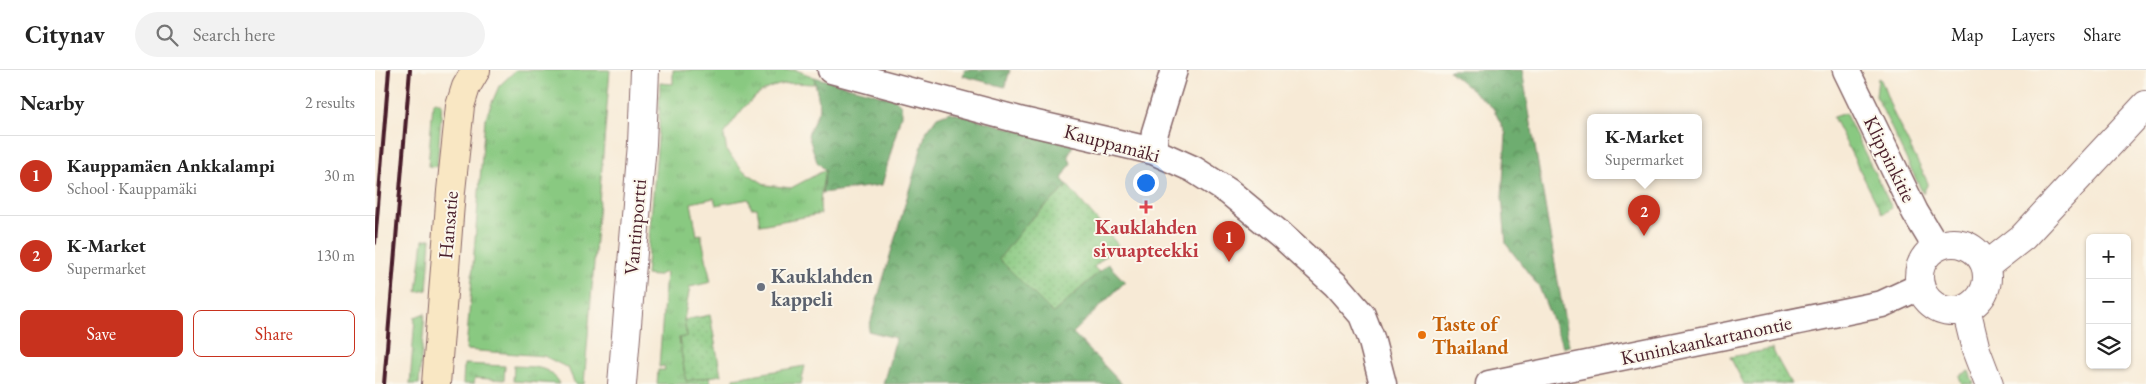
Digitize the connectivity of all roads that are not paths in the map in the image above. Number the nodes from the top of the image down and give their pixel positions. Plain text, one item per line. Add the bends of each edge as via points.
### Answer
1 (476, 70) edge
2 (645, 70) edge
3 (831, 70) edge
4 (1173, 70) edge
5 (1853, 73) edge
6 (2146, 105) edge
7 (1153, 151) junction
8 (1936, 248) junction
9 (1986, 266) junction
10 (1921, 286) junction
11 (1966, 309) junction
12 (436, 384) edge
13 (623, 384) edge
14 (1383, 384) edge
15 (1489, 384) edge
16 (1989, 384) edge

1 - 12 main road, Hansatie via 465,87 460,106
2 - 13 street, Vantinportti
3 - 7 street, Kauppamäki
4 - 7 street via 1155,132
5 - 8 street, Klippinkitie via 1915,212
6 - 9 street via 2023,237
7 - 14 street, Kauppamäki via 1193,168 1229,192 1335,285 1362,314
8 - 9 street via 1960,244 1971,248
8 - 10 street via 1921,265
9 - 11 street via 1987,282 1983,293
10 - 11 street via 1934,305 1945,310
10 - 15 street, Kuninkaankartanontie via 1882,304
11 - 16 street

